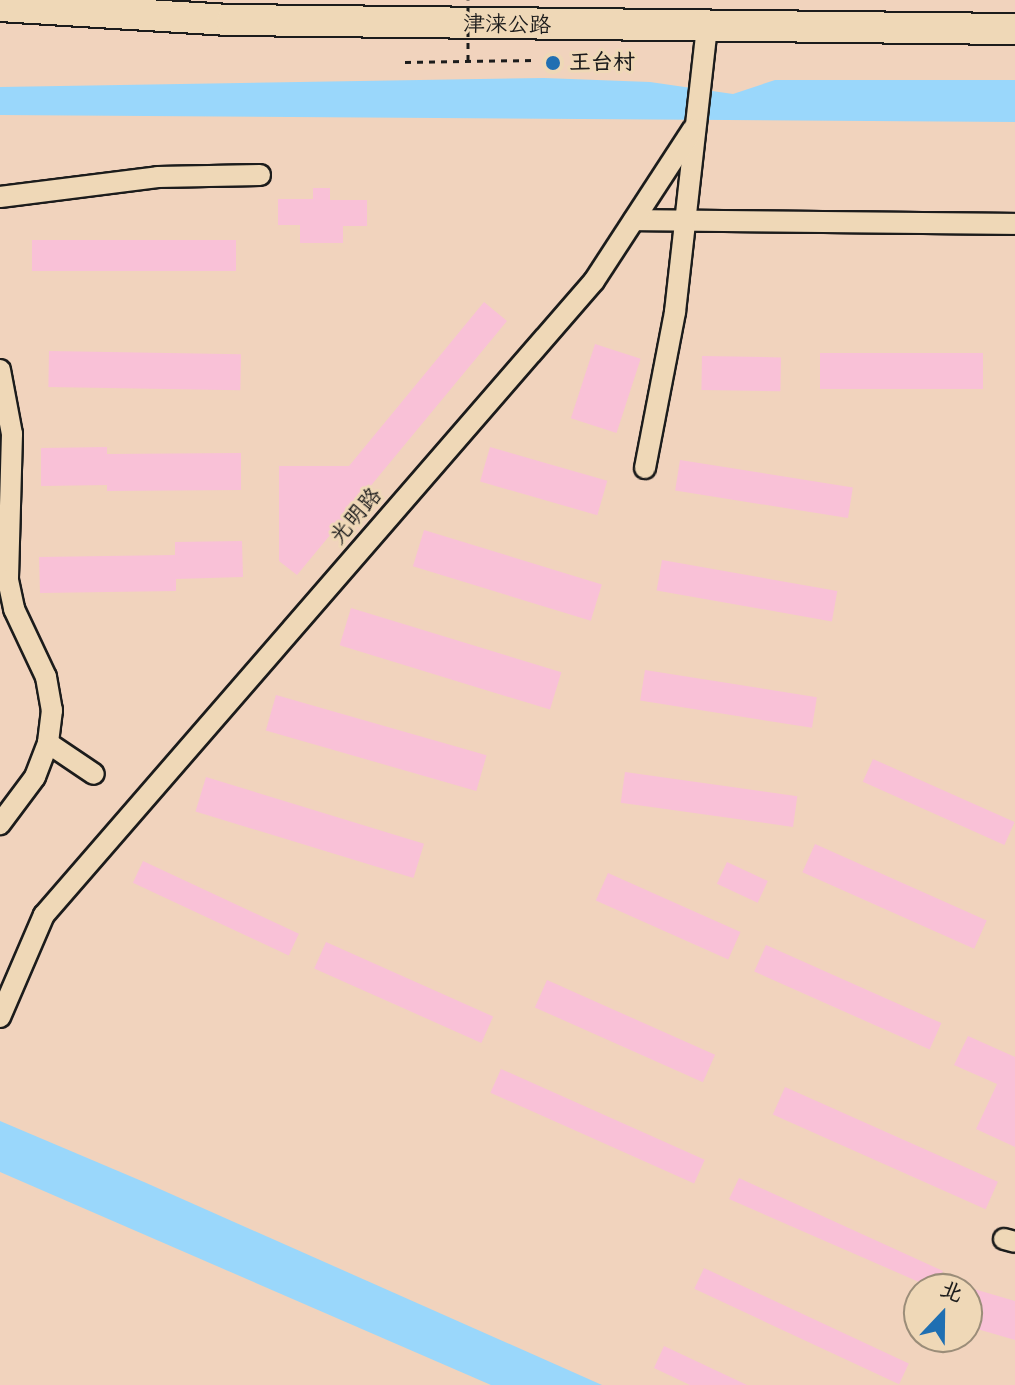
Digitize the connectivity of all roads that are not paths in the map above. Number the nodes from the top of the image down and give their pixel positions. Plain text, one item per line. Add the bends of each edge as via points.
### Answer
1 (0, 6) edge
2 (707, 28) junction
3 (1015, 29) edge
4 (693, 129) junction
5 (260, 175) dead end
6 (0, 197) edge
7 (634, 220) junction
8 (684, 220) junction
9 (1015, 224) edge
10 (0, 370) edge
11 (645, 468) dead end
12 (48, 743) junction
13 (94, 774) dead end
14 (0, 824) edge
15 (0, 1017) edge

1 - 2 highway, 津涞公路 via 232,20
2 - 3 highway, 津涞公路
2 - 4 street, 光明路
4 - 7 street, 光明路
4 - 8 street
5 - 6 street via 158,177
7 - 8 street
7 - 15 street, 光明路 via 594,281 44,915
8 - 9 street
8 - 11 street via 675,312
10 - 12 street via 12,434 8,580 14,609 46,677 52,710
12 - 13 street
12 - 14 street via 35,777

